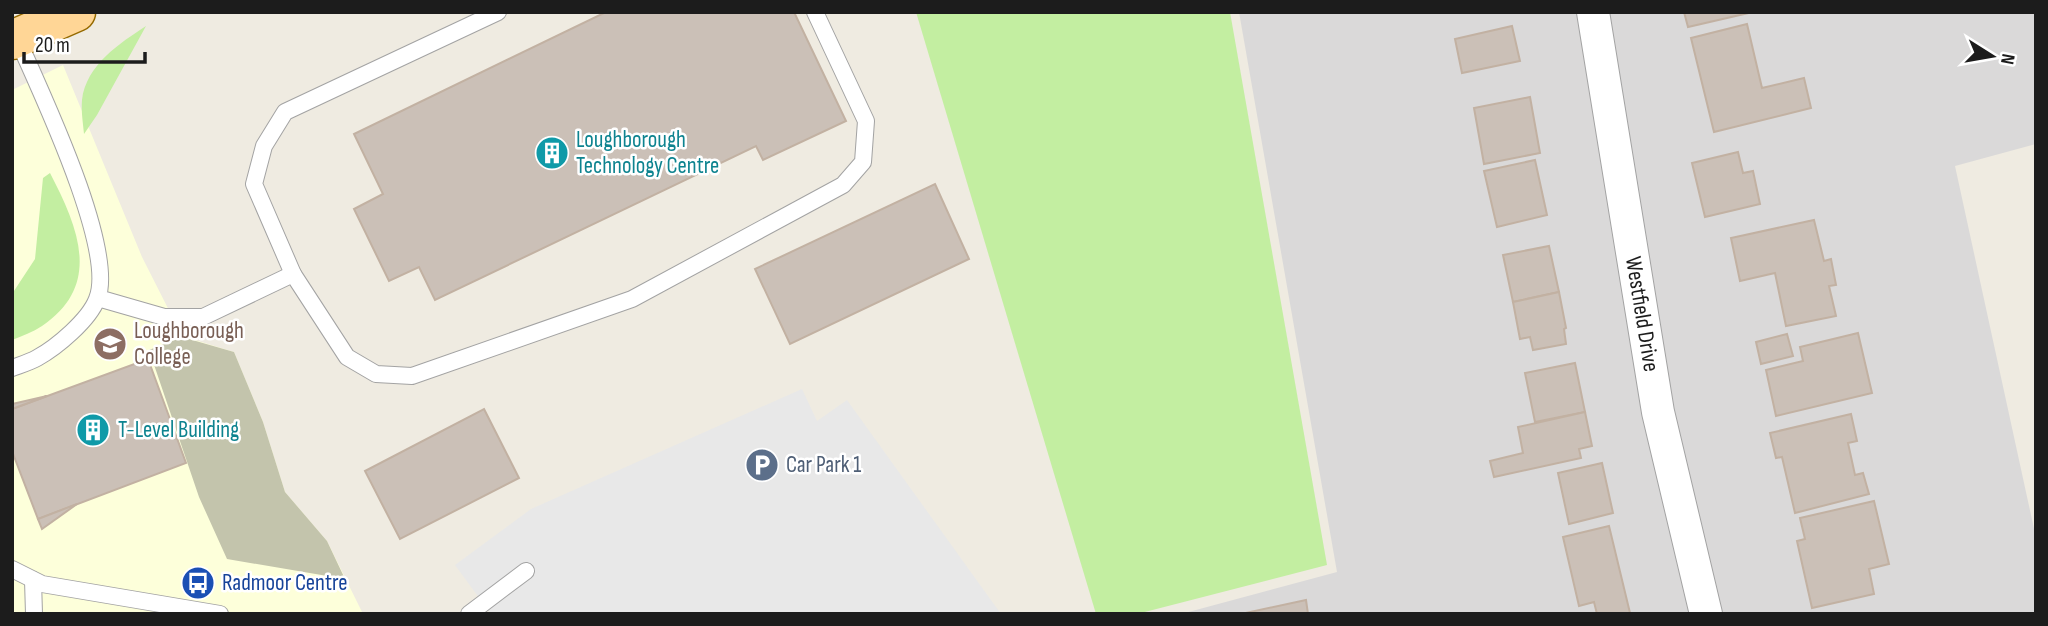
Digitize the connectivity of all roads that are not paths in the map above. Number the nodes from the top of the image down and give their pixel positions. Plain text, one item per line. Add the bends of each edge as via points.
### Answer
1 (76, 12) edge
2 (498, 12) edge
3 (815, 12) edge
4 (1593, 12) edge
5 (15, 39) edge
6 (293, 274) junction
7 (97, 298) junction
8 (12, 368) edge
9 (12, 569) edge
10 (526, 571) dead end
11 (33, 580) junction
12 (34, 614) edge
13 (220, 614) edge
14 (469, 614) edge
15 (1706, 614) edge

1 - 5 main road
2 - 6 lane via 285,112 264,146 254,184
3 - 6 lane via 866,121 863,162 843,185 632,299 412,376 376,374 347,357
4 - 15 street, Westfield Drive via 1658,412
5 - 7 lane via 73,168 99,267
6 - 7 lane via 203,317 164,317
7 - 8 lane via 78,326 37,358
9 - 11 lane
10 - 14 lane
11 - 12 lane
11 - 13 lane via 95,595

